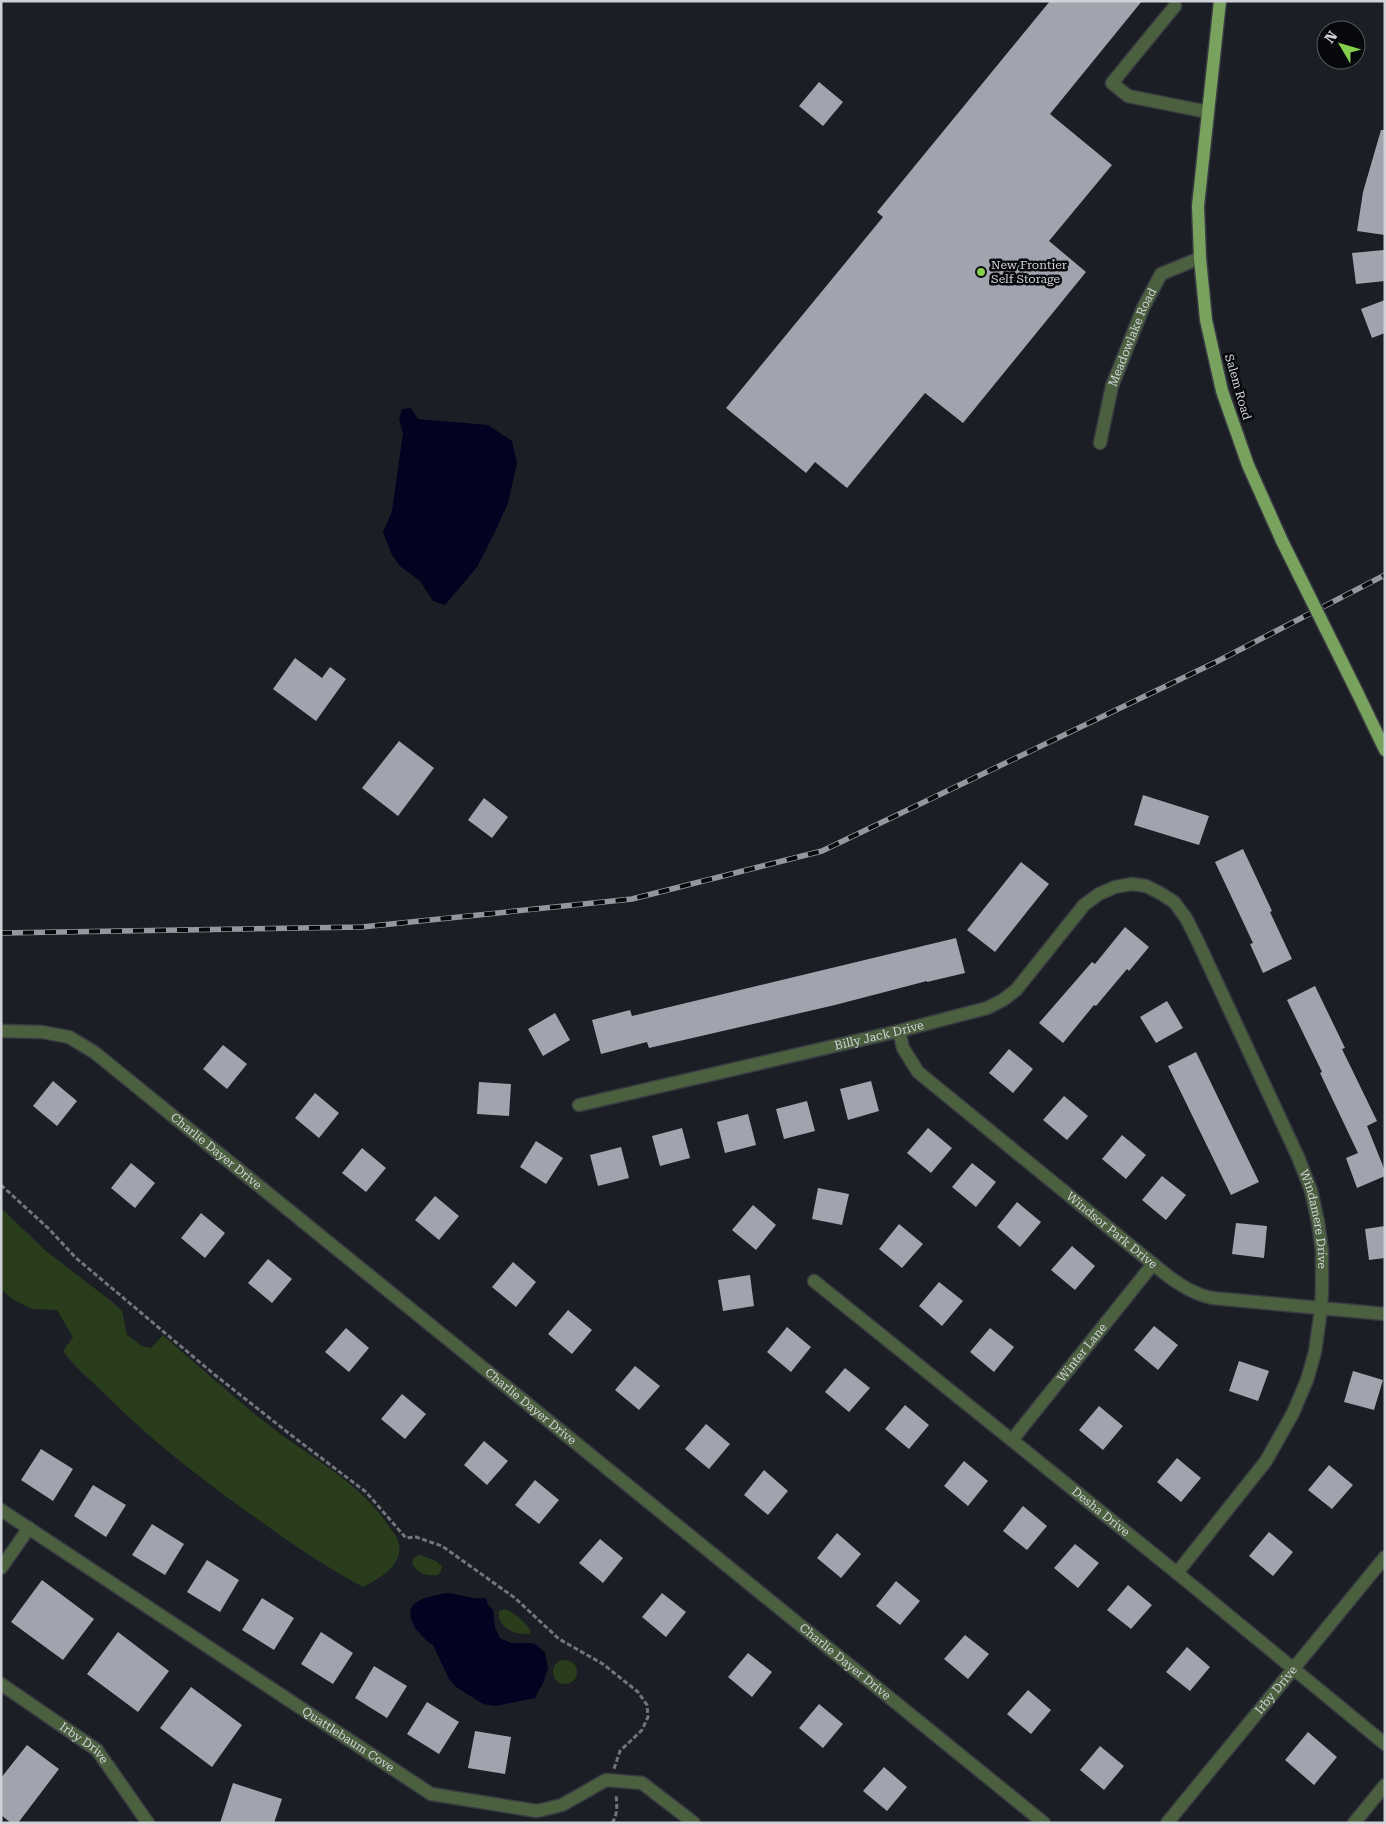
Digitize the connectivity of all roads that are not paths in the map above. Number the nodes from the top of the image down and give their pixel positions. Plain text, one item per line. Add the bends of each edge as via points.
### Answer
1 (1220, 1) edge
2 (1175, 6) dead end
3 (1208, 112) junction
4 (1200, 258) junction
5 (1100, 444) dead end
6 (1385, 750) edge
7 (1131, 884) joint
8 (1, 1031) edge
9 (899, 1031) junction
10 (579, 1106) dead end
11 (1153, 1264) junction
12 (814, 1281) dead end
13 (1321, 1309) junction
14 (1385, 1314) edge
15 (1012, 1440) junction
16 (1, 1510) edge
17 (29, 1528) junction
18 (1385, 1557) edge
19 (1, 1568) edge
20 (1176, 1573) junction
21 (1293, 1669) junction
22 (1, 1684) edge
23 (1385, 1744) edge
24 (1385, 1785) edge
25 (148, 1823) edge
26 (694, 1823) edge
27 (1044, 1823) edge
28 (1167, 1823) edge
29 (1354, 1823) edge

1 - 3 main road, Salem Road
2 - 3 street via 1112,83 1128,96
3 - 4 main road, Salem Road via 1198,206
4 - 5 street, Meadowlake Road via 1162,274 1143,308 1112,386
4 - 6 main road, Salem Road, bridge via 1206,320 1222,391 1248,465
7 - 9 street, Billy Jack Drive via 1099,894 1084,905 1016,990 1003,1000 987,1008
7 - 13 street, Windamere Drive via 1146,886 1160,893 1174,902 1186,918 1298,1157 1311,1190 1318,1222 1322,1251
8 - 27 street, Charlie Dayer Drive via 42,1032 69,1037 94,1052
9 - 10 street, Billy Jack Drive
9 - 11 street, Windsor Park Drive via 903,1048 918,1072
11 - 13 street, Windsor Park Drive via 1198,1295
11 - 15 street, Winter Lane
12 - 15 street, Desha Drive
13 - 14 street, Windsor Park Drive
13 - 20 street, Windamere Drive via 1315,1352 1293,1413 1266,1461
15 - 20 street, Desha Drive
16 - 17 street, Quattlebaum Cove
17 - 19 street
17 - 26 street, Quattlebaum Cove via 431,1794 537,1811 562,1805 606,1780 642,1783
18 - 21 street, Irby Drive
20 - 21 street, Desha Drive
21 - 23 street, Desha Drive
21 - 28 street, Irby Drive
22 - 25 street, Irby Drive via 97,1750
24 - 29 street

